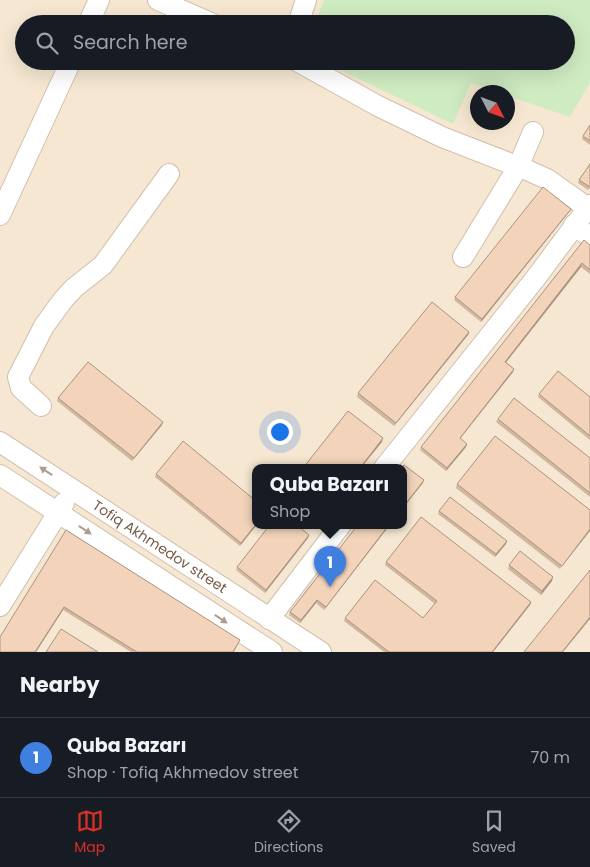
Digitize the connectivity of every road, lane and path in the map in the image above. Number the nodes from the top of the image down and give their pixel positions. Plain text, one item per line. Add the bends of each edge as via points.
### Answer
1 (99, 0) edge
2 (158, 0) edge
3 (306, 0) edge
4 (92, 15) edge
5 (192, 15) edge
6 (301, 15) edge
7 (66, 70) edge
8 (313, 70) edge
9 (533, 132) dead end
10 (518, 166) junction
11 (169, 174) dead end
12 (589, 206) edge
13 (0, 215) edge
14 (582, 231) edge
15 (463, 257) dead end
16 (41, 406) dead end
17 (0, 442) edge
18 (387, 464) edge
19 (0, 475) edge
20 (73, 488) junction
21 (58, 512) junction
22 (338, 529) edge
23 (0, 606) edge
24 (269, 619) junction
25 (272, 652) edge
26 (321, 652) edge

1 - 4 street
2 - 5 street
3 - 6 street
7 - 13 street
8 - 10 street via 442,137
9 - 10 street
10 - 12 street via 548,179
10 - 15 street
11 - 16 street via 103,265 74,288 44,326 18,377 21,388
12 - 14 street
14 - 18 street via 535,279
20 -> 17 street, Tofiq Akhmedov street
19 - 21 street, Tofiq Akhmedov street
20 - 21 street
20 - 24 street, Tofiq Akhmedov street
21 - 23 street
21 -> 25 street, Tofiq Akhmedov street
22 - 24 street
24 - 26 street, Tofiq Akhmedov street

